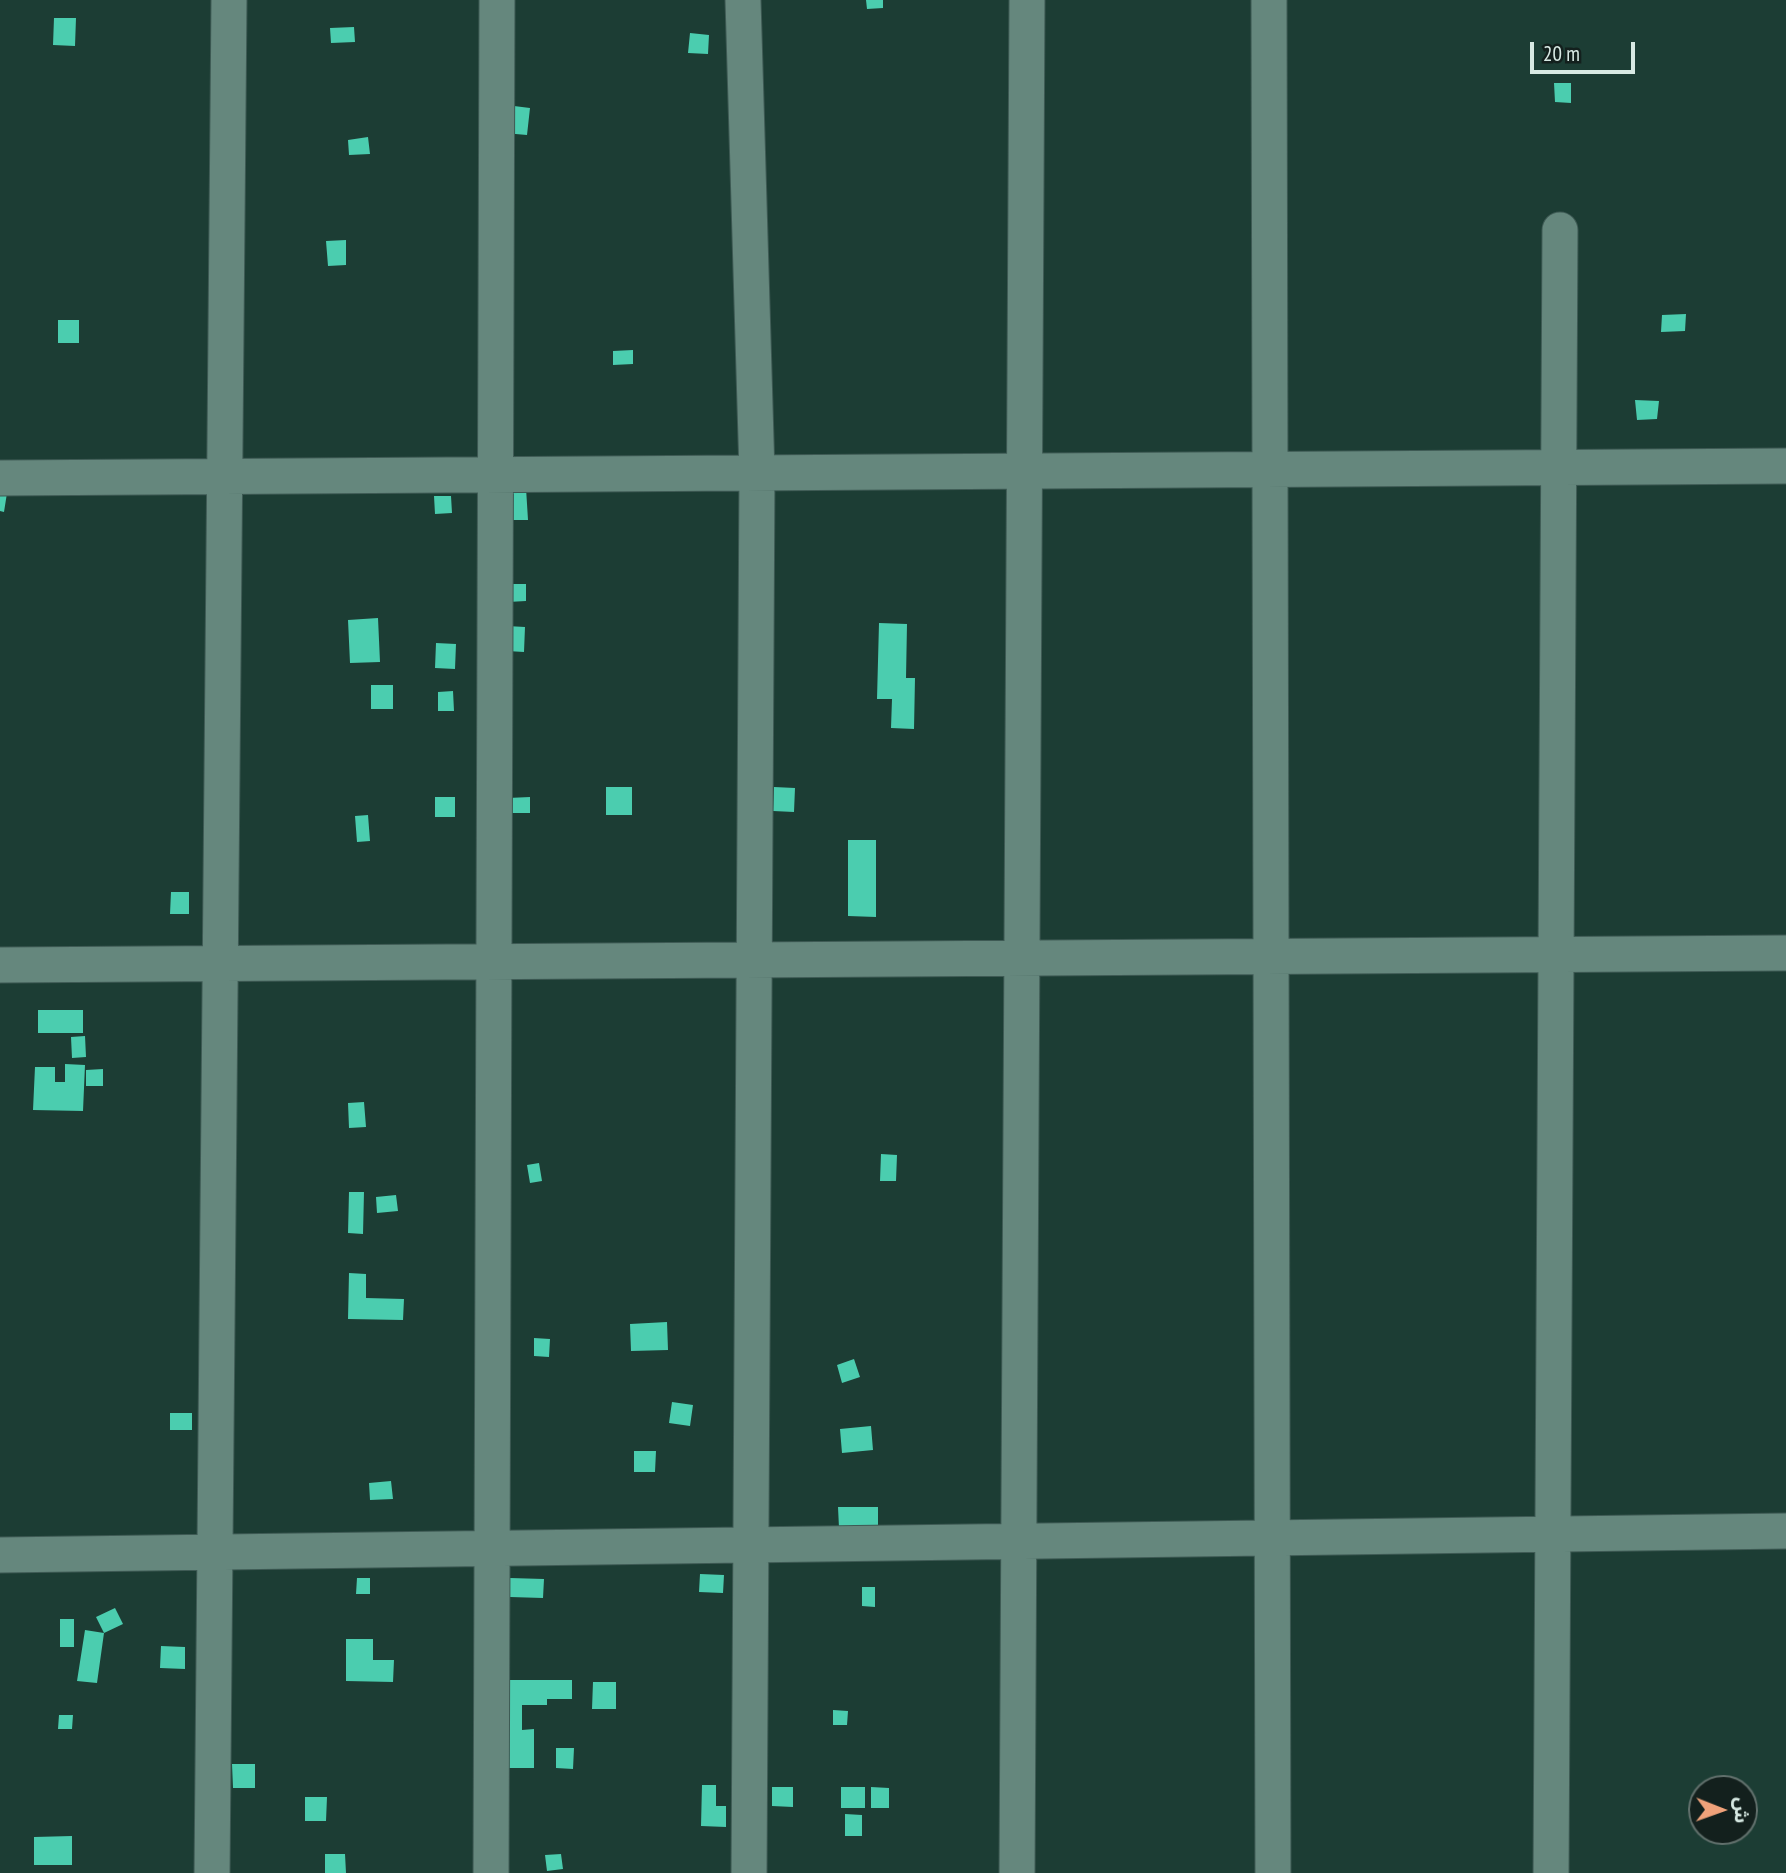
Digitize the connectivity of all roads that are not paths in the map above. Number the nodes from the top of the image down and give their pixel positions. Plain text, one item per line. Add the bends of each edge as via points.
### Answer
1 (229, 0) edge
2 (497, 0) edge
3 (743, 0) edge
4 (1027, 0) edge
5 (1269, 0) edge
6 (1560, 230) dead end
7 (1786, 466) edge
8 (1559, 468) junction
9 (1270, 470) junction
10 (1025, 472) junction
11 (757, 473) junction
12 (496, 475) junction
13 (225, 477) junction
14 (0, 478) edge
15 (1786, 953) edge
16 (1556, 954) junction
17 (1271, 957) junction
18 (1022, 958) junction
19 (754, 960) junction
20 (494, 962) junction
21 (220, 964) junction
22 (0, 965) edge
23 (1786, 1531) edge
24 (1553, 1534) junction
25 (1272, 1538) junction
26 (1019, 1541) junction
27 (751, 1545) junction
28 (492, 1548) junction
29 (215, 1552) junction
30 (0, 1555) edge
31 (212, 1873) edge
32 (491, 1873) edge
33 (749, 1873) edge
34 (1017, 1873) edge
35 (1273, 1873) edge
36 (1551, 1873) edge

1 - 13 street
2 - 12 street
3 - 11 street
4 - 10 street
5 - 9 street
6 - 8 street
7 - 8 street
8 - 9 street
8 - 16 street
9 - 10 street
9 - 17 street
10 - 11 street
10 - 18 street
11 - 12 street
11 - 19 street
12 - 13 street
12 - 20 street
13 - 14 street
13 - 21 street
15 - 16 street
16 - 17 street
16 - 24 street
17 - 18 street
17 - 25 street
18 - 19 street
18 - 26 street
19 - 20 street
19 - 27 street
20 - 21 street
20 - 28 street
21 - 22 street
21 - 29 street
23 - 24 street
24 - 25 street
24 - 36 street
25 - 26 street
25 - 35 street
26 - 27 street
26 - 34 street
27 - 28 street
27 - 33 street
28 - 29 street
28 - 32 street
29 - 30 street
29 - 31 street

